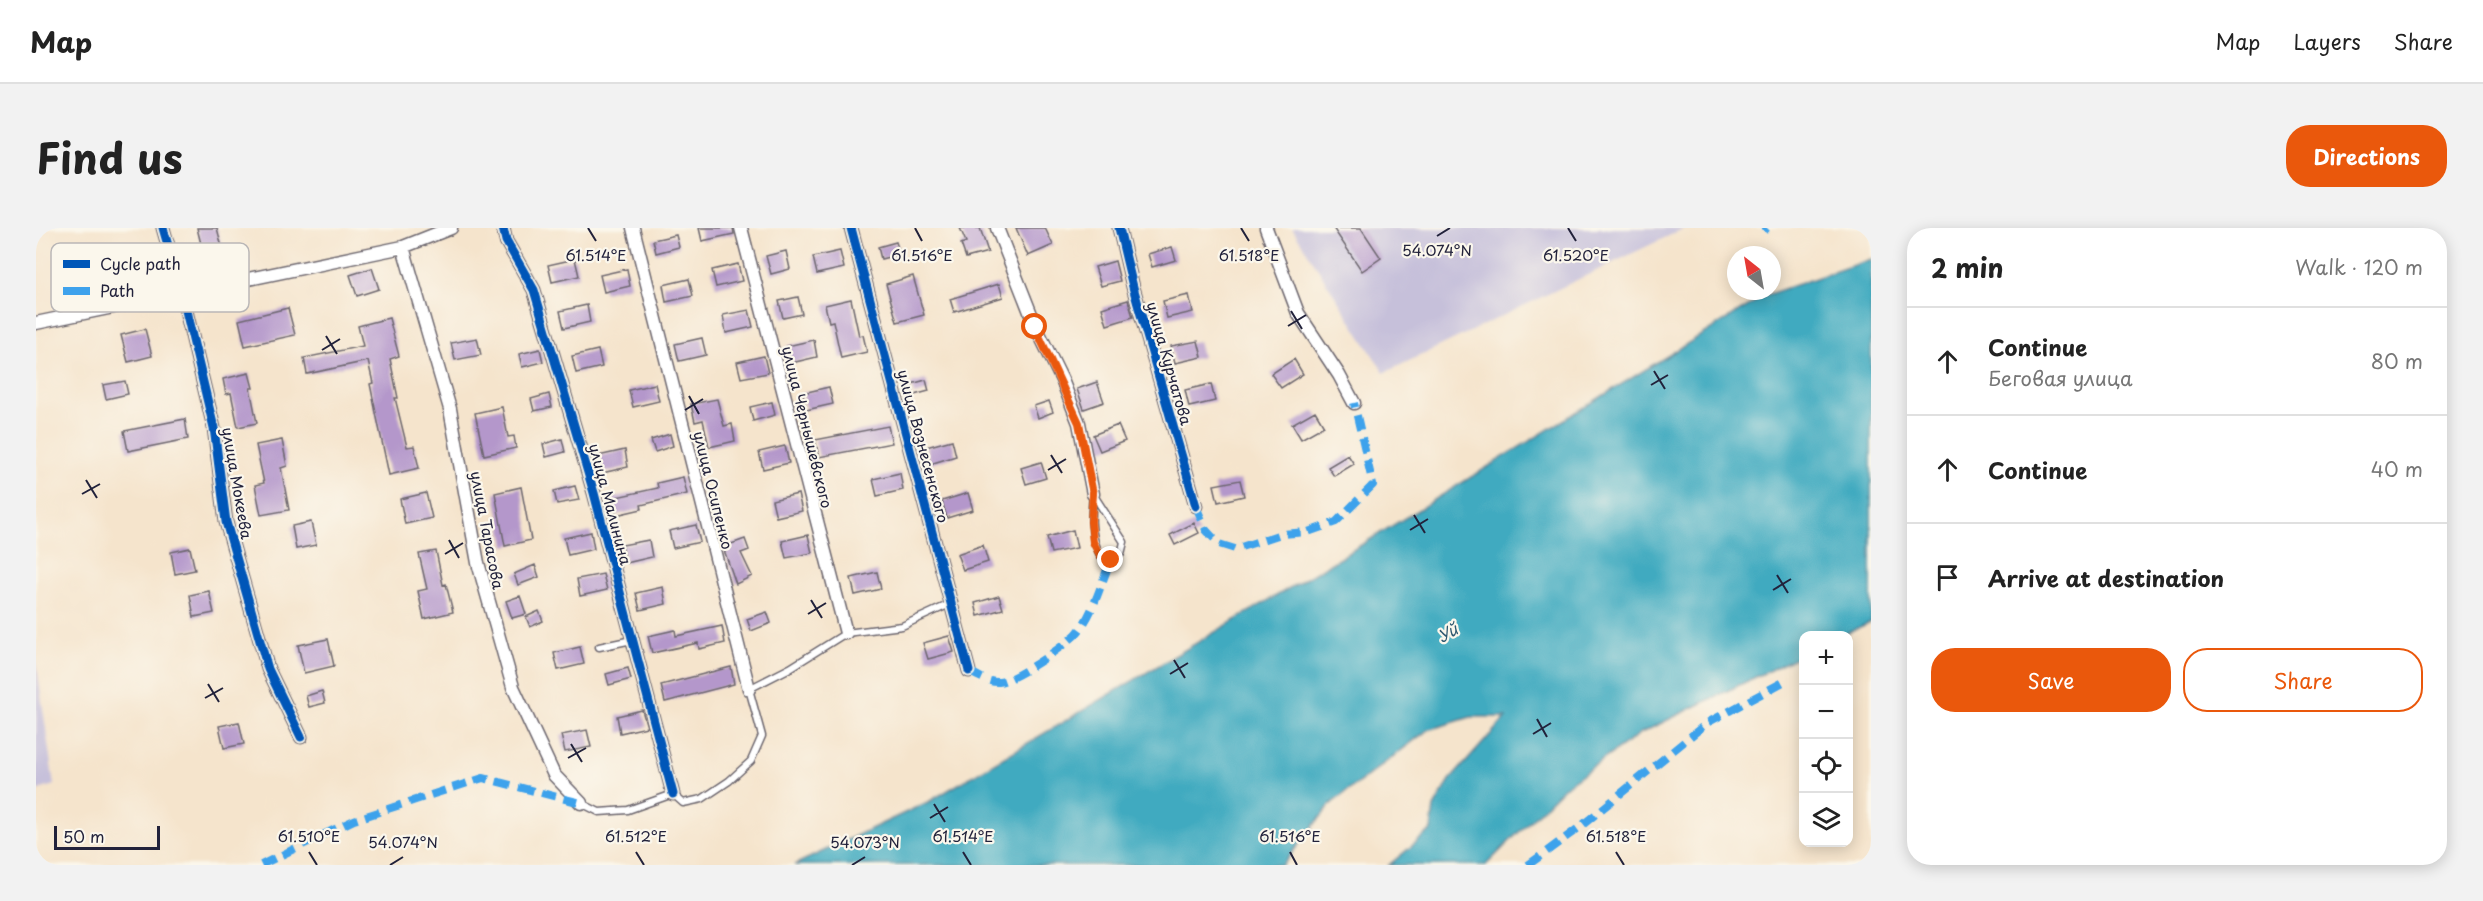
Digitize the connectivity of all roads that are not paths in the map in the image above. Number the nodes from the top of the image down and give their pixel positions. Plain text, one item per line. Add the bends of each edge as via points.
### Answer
1 (163, 228) edge
2 (451, 228) edge
3 (504, 228) edge
4 (633, 228) edge
5 (741, 228) edge
6 (851, 228) edge
7 (996, 228) edge
8 (1119, 228) edge
9 (1266, 228) edge
10 (167, 243) edge
11 (403, 247) junction
12 (249, 280) edge
13 (91, 312) edge
14 (186, 312) edge
15 (36, 323) edge
16 (1354, 403) dead end
17 (1093, 494) junction
18 (1196, 506) dead end
19 (950, 604) junction
20 (846, 633) junction
21 (632, 640) junction
22 (599, 647) dead end
23 (969, 671) dead end
24 (749, 689) junction
25 (301, 737) dead end
26 (673, 794) junction
27 (581, 803) joint

1 - 10 street, улица Мокеева
2 - 11 street
3 - 21 street, улица Малинина via 506,242 534,290 594,493
4 - 24 street, улица Осипенко
5 - 20 street, улица Чернышевского
6 - 19 street, улица Вознесенского
7 - 17 street via 1079,423
8 - 18 street, улица Курчатова
9 - 16 street via 1298,313
11 - 12 street
11 - 27 street, улица Тарасова via 450,409 478,563 513,687 554,775
13 - 15 street
14 - 25 street, улица Мокеева via 214,428 226,522 268,669
17 - 17 lane via 1124,542 1121,554 1111,560 1100,555 1093,542
19 - 20 lane via 902,626
19 - 23 street, улица Вознесенского
20 - 24 lane
21 - 22 lane
21 - 26 street, улица Малинина
24 - 26 lane via 762,736 751,761 702,799 683,803
26 - 27 lane via 628,810 599,812

